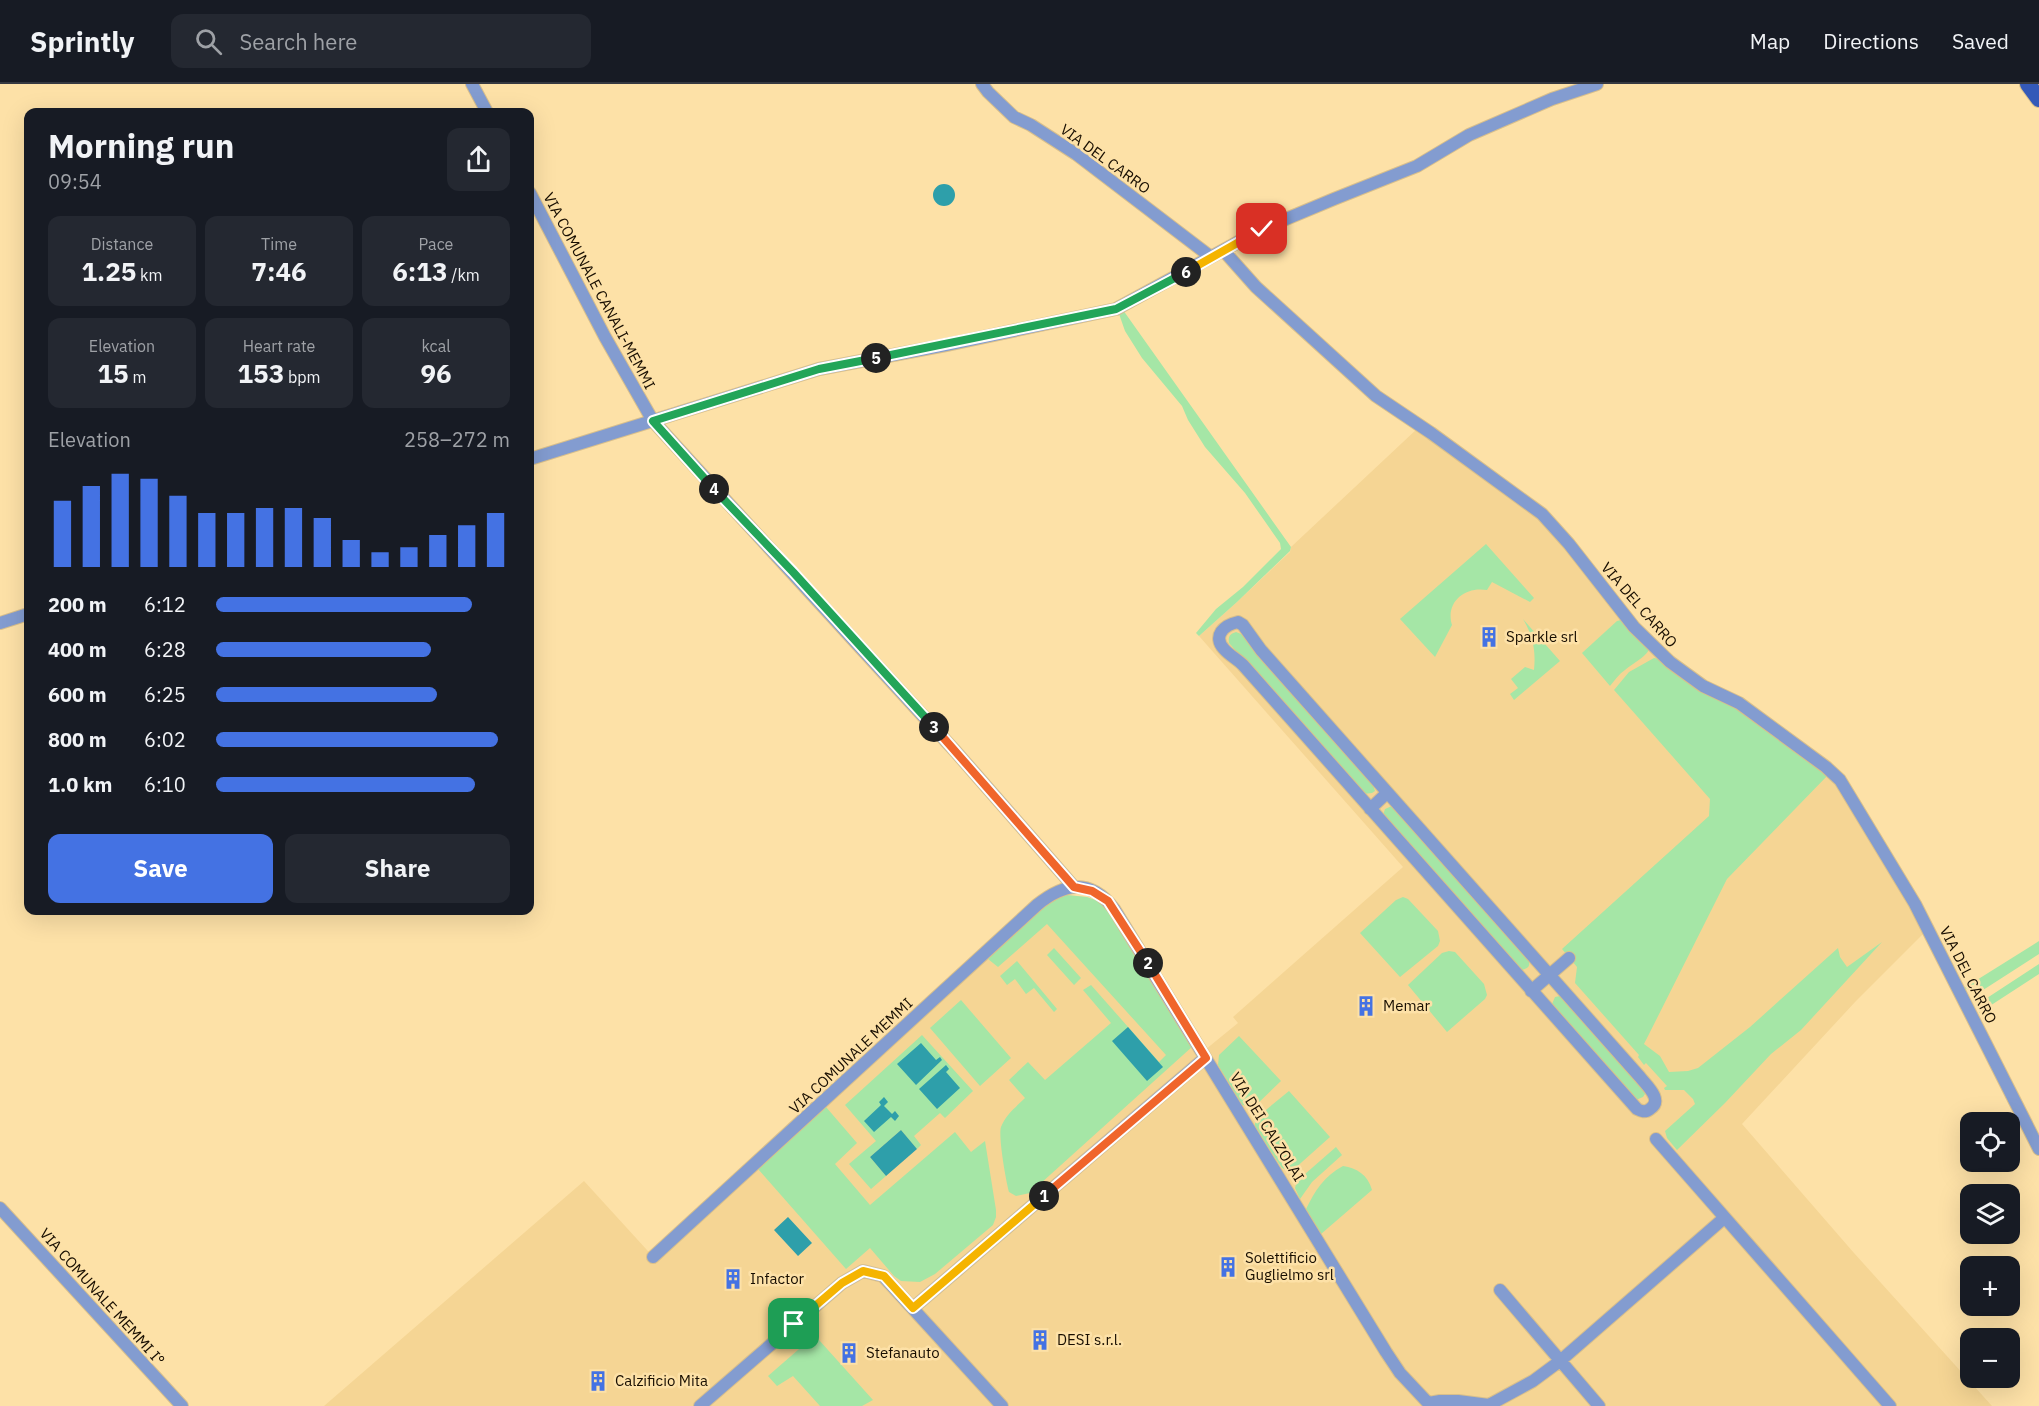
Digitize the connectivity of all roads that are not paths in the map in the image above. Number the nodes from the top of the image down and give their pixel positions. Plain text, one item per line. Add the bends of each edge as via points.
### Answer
1 (472, 84) edge
2 (982, 84) edge
3 (1596, 84) edge
4 (2028, 84) edge
5 (2039, 99) edge
6 (485, 108) edge
7 (534, 201) edge
8 (1224, 251) junction
9 (1211, 257) junction
10 (653, 421) junction
11 (534, 458) edge
12 (24, 615) edge
13 (0, 623) edge
14 (1387, 793) junction
15 (1370, 809) junction
16 (1074, 887) junction
17 (1569, 958) dead end
18 (1550, 975) junction
19 (1531, 992) junction
20 (1206, 1058) junction
21 (1656, 1139) dead end
22 (2039, 1149) edge
23 (0, 1208) edge
24 (1723, 1219) junction
25 (653, 1257) dead end
26 (1500, 1290) dead end
27 (913, 1308) junction
28 (1560, 1361) junction
29 (1425, 1403) edge
30 (1489, 1405) edge
31 (182, 1406) edge
32 (700, 1406) edge
33 (1002, 1406) edge
34 (1599, 1406) edge
35 (1890, 1406) edge

1 - 6 street
2 - 9 street, VIA DEL CARRO via 1014,117 1076,154
3 - 8 street via 1469,135 1417,166 1262,229
4 - 5 main road
7 - 10 street, VIA COMUNALE CANALI-MEMMI
8 - 9 street
8 - 22 street, VIA DEL CARRO via 1256,288 1376,396 1542,514 1634,627 1670,662 1703,686 1739,703 1840,780 1915,904
9 - 10 street via 1116,309 819,369
10 - 11 street
10 - 16 street, VIA COMUNALE CANALI-MEMMI via 910,700
12 - 13 street
14 - 15 street
14 - 15 street via 1243,625 1226,625 1219,635 1225,651 1243,665
14 - 18 street
15 - 19 street
16 - 20 street, VIA DEI CALZOLAI via 1092,891 1108,901
16 - 25 street, VIA COMUNALE MEMMI via 1058,890 1037,906
17 - 18 street
18 - 19 street
18 - 19 street via 1653,1093 1652,1108 1637,1109
20 - 27 street
20 - 29 street, VIA DEI CALZOLAI via 1386,1352
21 - 24 street
23 - 31 street, VIA COMUNALE MEMMI I°
24 - 28 street
24 - 35 street
26 - 28 street
27 - 32 street via 884,1276 863,1271 842,1283
27 - 33 street
28 - 30 street
28 - 34 street
29 - 30 street

